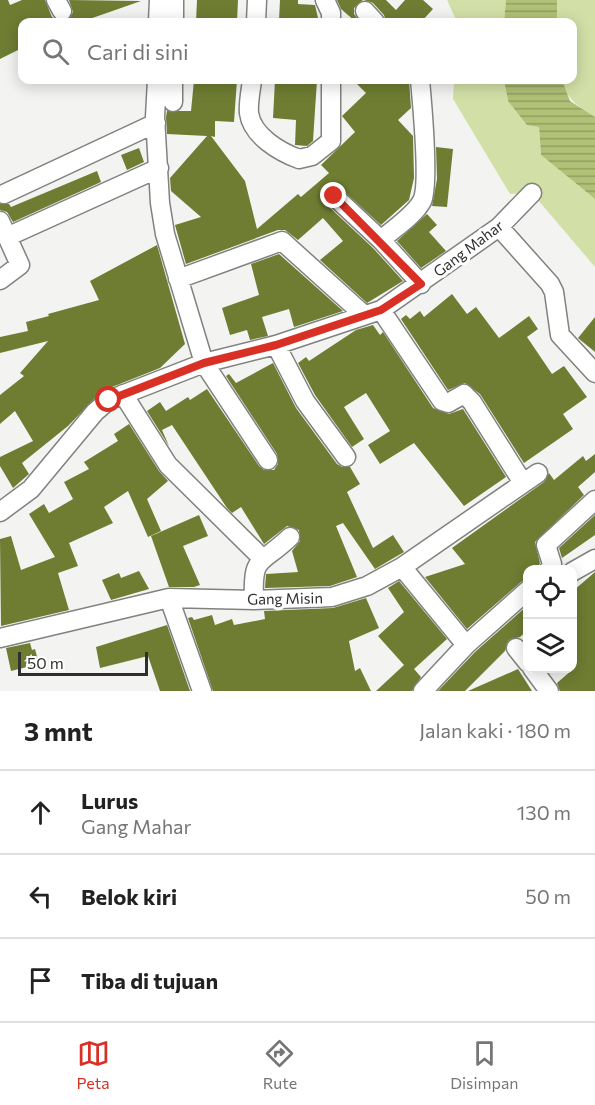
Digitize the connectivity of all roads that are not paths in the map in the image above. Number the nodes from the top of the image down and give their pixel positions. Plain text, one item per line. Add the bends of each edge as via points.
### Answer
1 (159, 0) edge
2 (174, 0) edge
3 (257, 0) edge
4 (325, 0) edge
5 (158, 18) edge
6 (174, 18) edge
7 (256, 18) edge
8 (331, 18) edge
9 (157, 84) edge
10 (173, 84) edge
11 (252, 84) edge
12 (331, 84) edge
13 (420, 84) edge
14 (173, 102) dead end
15 (156, 123) junction
16 (159, 168) junction
17 (532, 193) dead end
18 (4, 194) dead end
19 (334, 196) dead end
20 (499, 227) junction
21 (4, 228) edge
22 (381, 240) junction
23 (178, 279) junction
24 (0, 280) edge
25 (421, 284) junction
26 (372, 312) junction
27 (276, 345) junction
28 (204, 363) junction
29 (595, 373) edge
30 (123, 394) junction
31 (346, 457) dead end
32 (268, 460) dead end
33 (595, 500) edge
34 (0, 512) edge
35 (290, 537) dead end
36 (263, 559) junction
37 (595, 559) edge
38 (552, 565) edge
39 (402, 567) junction
40 (577, 570) edge
41 (523, 594) edge
42 (169, 598) junction
43 (254, 600) junction
44 (0, 638) edge
45 (466, 645) junction
46 (516, 648) dead end
47 (523, 657) edge
48 (535, 673) edge
49 (202, 691) edge
50 (423, 691) edge
51 (549, 691) edge

1 - 5 street
2 - 6 street
3 - 7 street
4 - 8 street
9 - 15 street
10 - 14 street
11 - 12 street via 249,114 253,123 273,146 298,159 312,156 331,141
13 - 22 street via 424,194 418,207
15 - 16 street
15 - 18 street
16 - 21 street
16 - 23 street via 165,234
17 - 20 street, Gang Mahar
19 - 22 street
20 - 25 street, Gang Mahar
20 - 29 street via 550,284 555,292 560,335
21 - 24 street via 20,264
22 - 25 street
23 - 26 street via 282,241
23 - 28 street
25 - 26 street, Gang Mahar
26 - 27 street, Gang Mahar
26 - 39 street, Gang Misin via 444,403 462,394 469,398 530,478
27 - 28 street, Gang Mahar
27 - 31 street via 305,400
28 - 30 street, Gang Mahar
28 - 32 street
30 - 34 street, Gang Mahar via 94,412 31,489
30 - 36 street via 168,465
33 - 38 street via 546,544
35 - 36 street
36 - 43 street via 255,566
37 - 40 street
39 - 43 street, Gang Misin via 367,586 332,597
39 - 45 street
41 - 45 street
42 - 43 street, Gang Misin
42 - 44 street, Gang Misin
42 - 49 street
45 - 50 street
46 - 47 street
48 - 51 street

